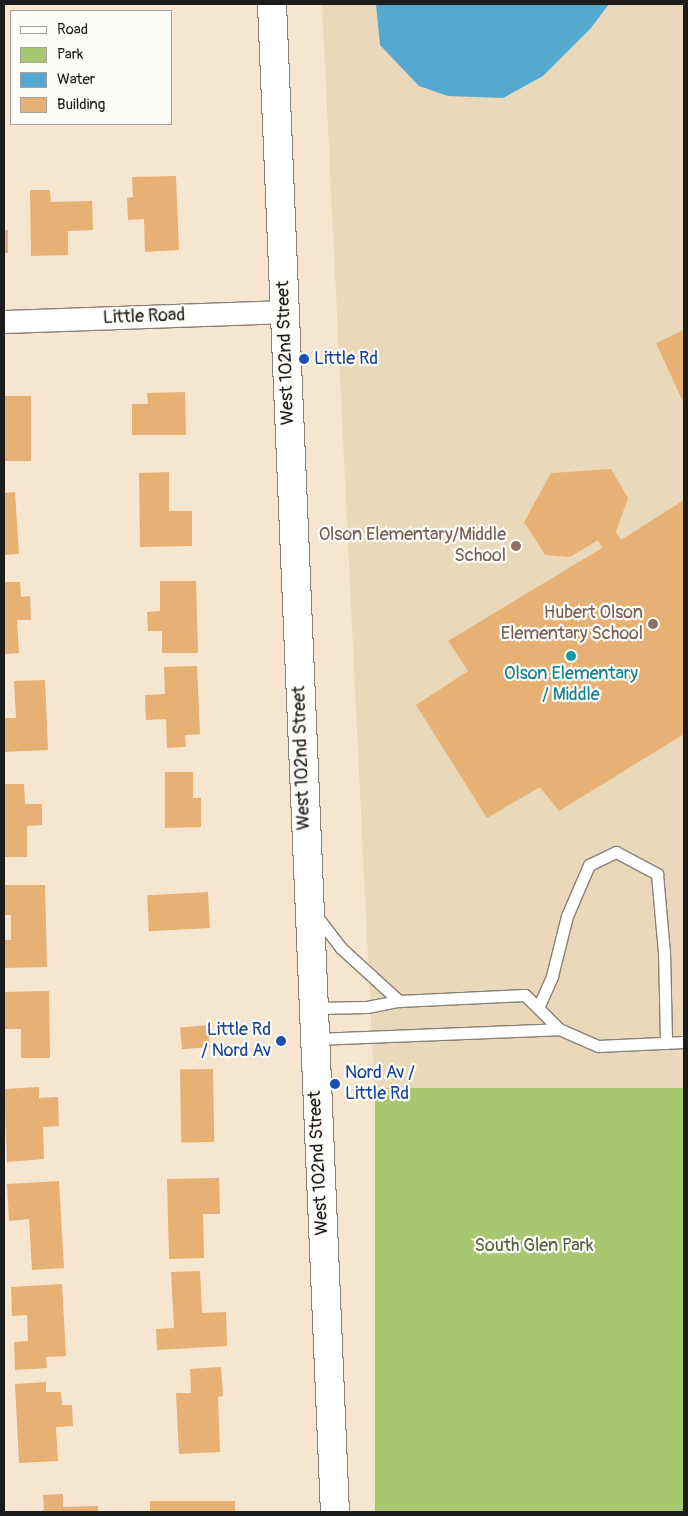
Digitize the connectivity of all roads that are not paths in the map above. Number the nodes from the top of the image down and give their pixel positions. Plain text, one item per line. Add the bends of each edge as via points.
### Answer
1 (272, 4) edge
2 (284, 312) junction
3 (4, 322) edge
4 (308, 905) junction
5 (399, 1000) junction
6 (312, 1008) junction
7 (538, 1008) junction
8 (559, 1030) junction
9 (314, 1040) junction
10 (684, 1042) edge
11 (666, 1043) junction
12 (336, 1512) edge

1 - 2 street, West 102nd Street
2 - 3 street, Little Road
2 - 4 street, West 102nd Street
4 - 5 lane via 341,948
4 - 6 street, West 102nd Street
5 - 6 lane via 367,1007
5 - 7 lane via 525,995
6 - 9 street, West 102nd Street
7 - 8 lane
7 - 11 lane via 552,976 567,916 589,865 616,852 657,874 664,952
8 - 9 lane
8 - 11 lane via 598,1046
9 - 12 street, West 102nd Street
10 - 11 lane

